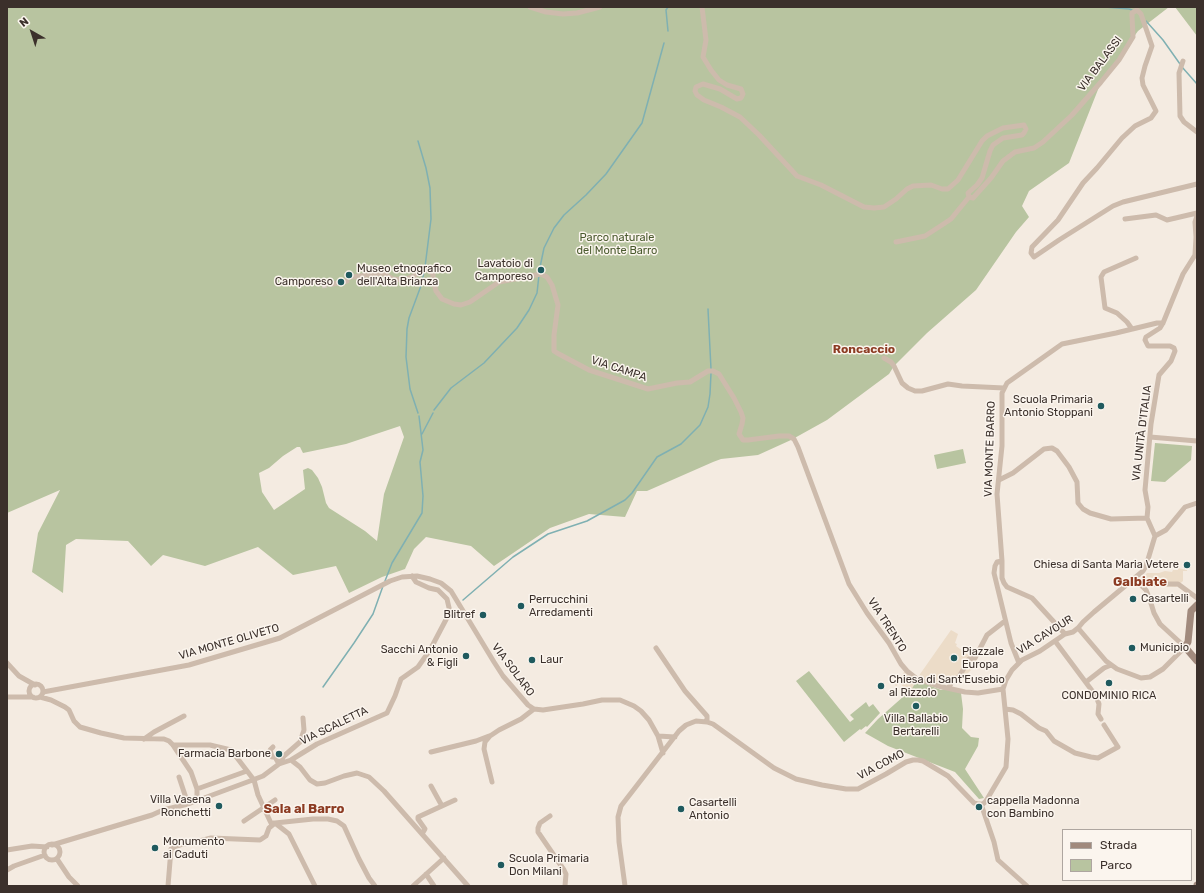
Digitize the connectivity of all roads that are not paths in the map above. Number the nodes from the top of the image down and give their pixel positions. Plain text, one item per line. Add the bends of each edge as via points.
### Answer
1 (530, 7) edge
2 (600, 7) edge
3 (702, 7) edge
4 (1183, 61) dead end
5 (1197, 132) edge
6 (1197, 184) edge
7 (969, 197) junction
8 (1197, 214) edge
9 (1125, 219) dead end
10 (896, 242) dead end
11 (1136, 258) dead end
12 (353, 277) dead end
13 (346, 281) dead end
14 (333, 284) tunnel mouth
15 (1163, 323) junction
16 (1132, 329) junction
17 (884, 358) dead end
18 (1004, 388) junction
19 (1150, 437) junction
20 (1197, 440) edge
21 (999, 480) junction
22 (1197, 503) edge
23 (1148, 518) junction
24 (1155, 536) junction
25 (1002, 561) junction
26 (414, 576) junction
27 (1134, 579) junction
28 (849, 584) joint
29 (1139, 584) junction
30 (1197, 598) edge
31 (1197, 605) edge
32 (1005, 622) junction
33 (1078, 628) junction
34 (1065, 634) junction
35 (1055, 640) junction
36 (1184, 647) junction
37 (656, 648) dead end
38 (1197, 661) edge
39 (7, 663) edge
40 (1019, 663) junction
41 (1111, 665) junction
42 (19, 676) junction
43 (1086, 682) junction
44 (34, 685) junction
45 (949, 688) junction
46 (1003, 689) junction
47 (30, 690) junction
48 (42, 692) junction
49 (16, 696) junction
50 (7, 697) edge
51 (33, 698) junction
52 (534, 709) junction
53 (1005, 709) junction
54 (184, 716) dead end
55 (303, 718) dead end
56 (1101, 719) dead end
57 (707, 722) junction
58 (1104, 725) dead end
59 (490, 736) junction
60 (658, 736) junction
61 (675, 737) junction
62 (144, 739) junction
63 (173, 745) junction
64 (273, 747) dead end
65 (431, 752) dead end
66 (663, 753) junction
67 (291, 760) junction
68 (279, 764) junction
69 (248, 770) junction
70 (179, 777) dead end
71 (254, 780) junction
72 (492, 782) dead end
73 (431, 786) dead end
74 (197, 789) junction
75 (197, 800) junction
76 (275, 800) dead end
77 (455, 800) dead end
78 (188, 804) junction
79 (981, 804) junction
80 (442, 806) junction
81 (264, 807) junction
82 (550, 816) dead end
83 (244, 821) dead end
84 (275, 823) junction
85 (422, 834) junction
86 (71, 839) junction
87 (47, 849) junction
88 (59, 849) junction
89 (7, 850) edge
90 (444, 858) junction
91 (56, 859) junction
92 (7, 870) edge
93 (426, 874) junction
94 (78, 886) edge
95 (168, 886) edge
96 (315, 886) edge
97 (375, 886) edge
98 (413, 886) edge
99 (434, 886) edge
100 (468, 886) edge
101 (565, 886) edge
102 (625, 886) edge
103 (1027, 886) edge

1 - 2 street via 563,14
3 - 7 street via 706,40 703,57 718,80 741,89 743,94 741,98 736,99 720,89 703,84 696,87 697,95 740,117 797,176 821,184 864,207 884,207 913,186 931,185 948,189 958,180 982,141 1003,128 1024,125 1026,129 1022,135 1003,138 993,146 982,178 968,193
4 - 5 street via 1179,73 1180,116
6 - 7 street, VIA BALASSI via 1113,206 1037,256 1034,257 1031,253 1032,247 1058,220 1083,183 1122,138 1156,112 1143,86 1144,66 1152,46 1142,14 1138,10 1132,13 1133,37 1126,49 1072,115 1034,148 1010,155 977,194 973,198
7 - 10 street via 951,219 925,236
8 - 9 street via 1167,220 1156,216
8 - 15 street via 1195,255 1183,274
11 - 16 street via 1104,272 1101,277 1105,308 1117,313
12 - 28 street, VIA CAMPA via 382,273 393,279 403,280 425,269 433,274 436,291 442,299 461,305 470,302 499,282 541,274 548,277 558,305 554,335 554,351 557,354 589,370 648,389 690,382 708,371 719,374 743,418 739,434 743,440 779,436 794,439
13 - 14 street
15 - 16 street, VIA MONTE BARRO
15 - 19 street, VIA UNITÀ D'ITALIA via 1160,328 1146,336 1145,340 1148,346 1170,346 1175,351 1171,361 1159,375
16 - 18 street, VIA MONTE BARRO via 1062,344 1007,383
17 - 18 street via 894,366 902,383 915,391 948,384
18 - 21 street, VIA MONTE BARRO
19 - 20 street
19 - 23 street, VIA UNITÀ D'ITALIA via 1145,490
21 - 23 street via 1013,473 1044,449 1052,448 1069,467 1076,482 1080,507 1085,511 1111,519
21 - 25 street, VIA MONTE BARRO via 997,494
22 - 24 street via 1185,507 1166,530
23 - 24 street, VIA UNITÀ D'ITALIA
24 - 27 street, VIA CAVOUR via 1146,566
25 - 32 street via 997,562 994,573
25 - 34 street, VIA MONTE BARRO via 1004,583 1032,598
26 - 48 street, VIA MONTE OLIVETO via 390,581 280,638 189,665
26 - 52 street, VIA SOLARO via 440,583 451,591 503,676 521,699
26 - 67 street, VIA SCALETTA via 416,582 438,590 447,599 450,612 430,650 418,667 400,679 387,713 316,744
27 - 29 street
27 - 33 street, VIA CAVOUR
28 - 45 street, VIA TRENTO via 901,664 911,675
29 - 30 street via 1178,584
29 - 36 street via 1146,590 1160,624
31 - 36 street via 1191,611 1188,642
32 - 40 street
32 - 45 street via 987,635 975,658 969,659
33 - 34 street, VIA CAVOUR
33 - 41 street
34 - 35 street, VIA CAVOUR
35 - 40 street, VIA CAVOUR
35 - 43 street
36 - 38 street
36 - 41 street via 1150,677 1133,676
37 - 57 street via 685,692 707,716
39 - 42 street
40 - 46 street, VIA CAVOUR via 1012,670
41 - 43 street
42 - 44 street
42 - 47 street
43 - 56 street via 1098,700 1098,714
44 - 47 street
44 - 48 street
45 - 46 street via 970,692
46 - 53 street
47 - 49 street
47 - 51 street
48 - 51 street
48 - 62 street via 69,710 80,727 109,735
49 - 50 street
49 - 51 street
52 - 59 street
52 - 60 street, VIA SOLARO via 620,700 641,711
53 - 58 street via 1021,714 1046,731 1054,741 1075,753 1098,758 1118,747
53 - 79 street via 1008,739 1006,767 986,801
54 - 62 street
55 - 68 street, VIA SCALETTA via 304,730 300,742
57 - 61 street via 696,721 686,725
57 - 79 street, VIA COMO via 774,768 796,779 858,789 906,762 918,760 948,776 974,802
59 - 65 street via 476,742
59 - 72 street via 485,742 484,749
60 - 61 street
60 - 66 street, VIA SOLARO
61 - 66 street
62 - 63 street via 164,740
63 - 69 street via 210,745 231,750
63 - 74 street via 191,772
64 - 68 street via 270,750 272,757
66 - 102 street via 621,806 618,817 619,842
67 - 68 street, VIA SCALETTA
67 - 85 street via 316,784 357,773 369,777
68 - 71 street
69 - 71 street
69 - 74 street
70 - 78 street
71 - 75 street
71 - 81 street
73 - 80 street
74 - 75 street
75 - 78 street
76 - 81 street
77 - 80 street
78 - 86 street
79 - 103 street via 998,860
80 - 85 street via 418,817 425,829
81 - 83 street
81 - 84 street via 271,823
82 - 101 street via 540,823 538,832 566,874
84 - 95 street via 260,840 210,838 175,847 171,850
84 - 96 street via 289,834
84 - 97 street via 328,819 337,821 344,826
85 - 90 street
86 - 87 street
86 - 88 street
87 - 88 street via 56,846
87 - 89 street via 27,847
87 - 91 street via 48,859
87 - 92 street
88 - 91 street via 60,853
90 - 93 street
90 - 100 street
91 - 94 street
93 - 98 street
93 - 99 street

